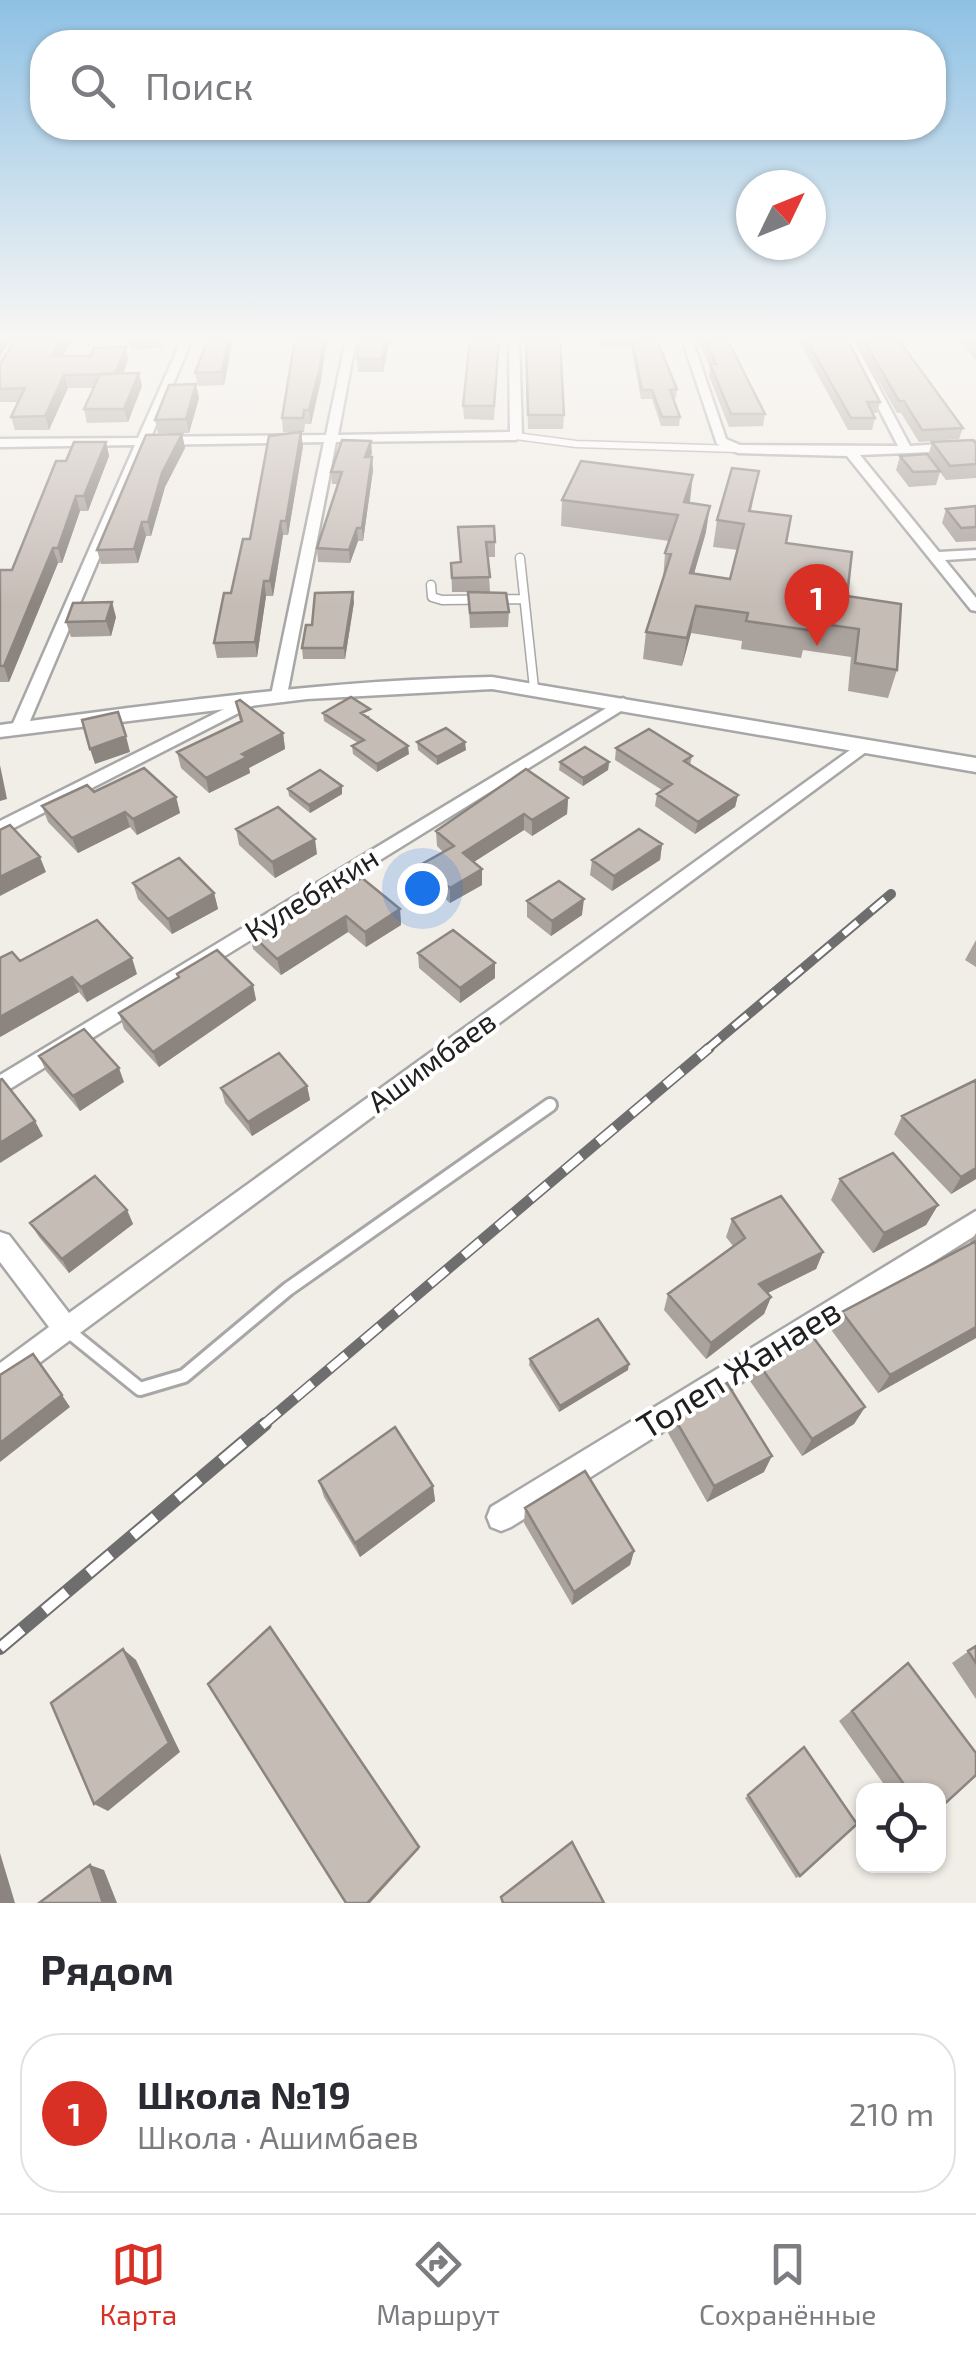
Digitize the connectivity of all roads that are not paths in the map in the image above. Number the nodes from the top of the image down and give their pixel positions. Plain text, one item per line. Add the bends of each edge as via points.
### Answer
1 (149, 428) edge
2 (333, 428) edge
3 (516, 428) edge
4 (717, 428) edge
5 (895, 428) edge
6 (331, 436) junction
7 (516, 436) junction
8 (143, 441) junction
9 (0, 443) edge
10 (976, 446) edge
11 (905, 447) junction
12 (738, 449) junction
13 (850, 452) junction
14 (976, 554) edge
15 (934, 556) junction
16 (520, 558) dead end
17 (430, 586) dead end
18 (522, 599) junction
19 (976, 607) edge
20 (534, 688) junction
21 (280, 694) junction
22 (256, 698) junction
23 (624, 704) junction
24 (10, 730) edge
25 (864, 746) junction
26 (976, 765) edge
27 (0, 829) edge
28 (0, 1086) edge
29 (550, 1105) dead end
30 (976, 1222) edge
31 (0, 1243) edge
32 (67, 1330) junction
33 (0, 1379) edge
34 (501, 1516) dead end

1 - 8 street
2 - 6 street
3 - 7 street
4 - 12 street via 721,441
5 - 11 street
6 - 7 street
6 - 8 street
6 - 21 street
7 - 12 lane
8 - 9 street
8 - 24 street
10 - 11 street
11 - 13 street
12 - 13 street
13 - 15 street
14 - 15 street
15 - 19 street
16 - 18 lane
17 - 18 lane via 432,597 442,600
18 - 20 lane
20 - 21 street via 430,683
20 - 23 street
21 - 22 street
22 - 24 street
22 - 27 street
23 - 25 street
23 - 28 street, Кулебякин
25 - 26 street
25 - 32 street, Ашимбаев
29 - 32 lane via 288,1290 184,1376 140,1389
30 - 34 street, Толеп Жанаев
31 - 32 street
32 - 33 street, Ашимбаев

